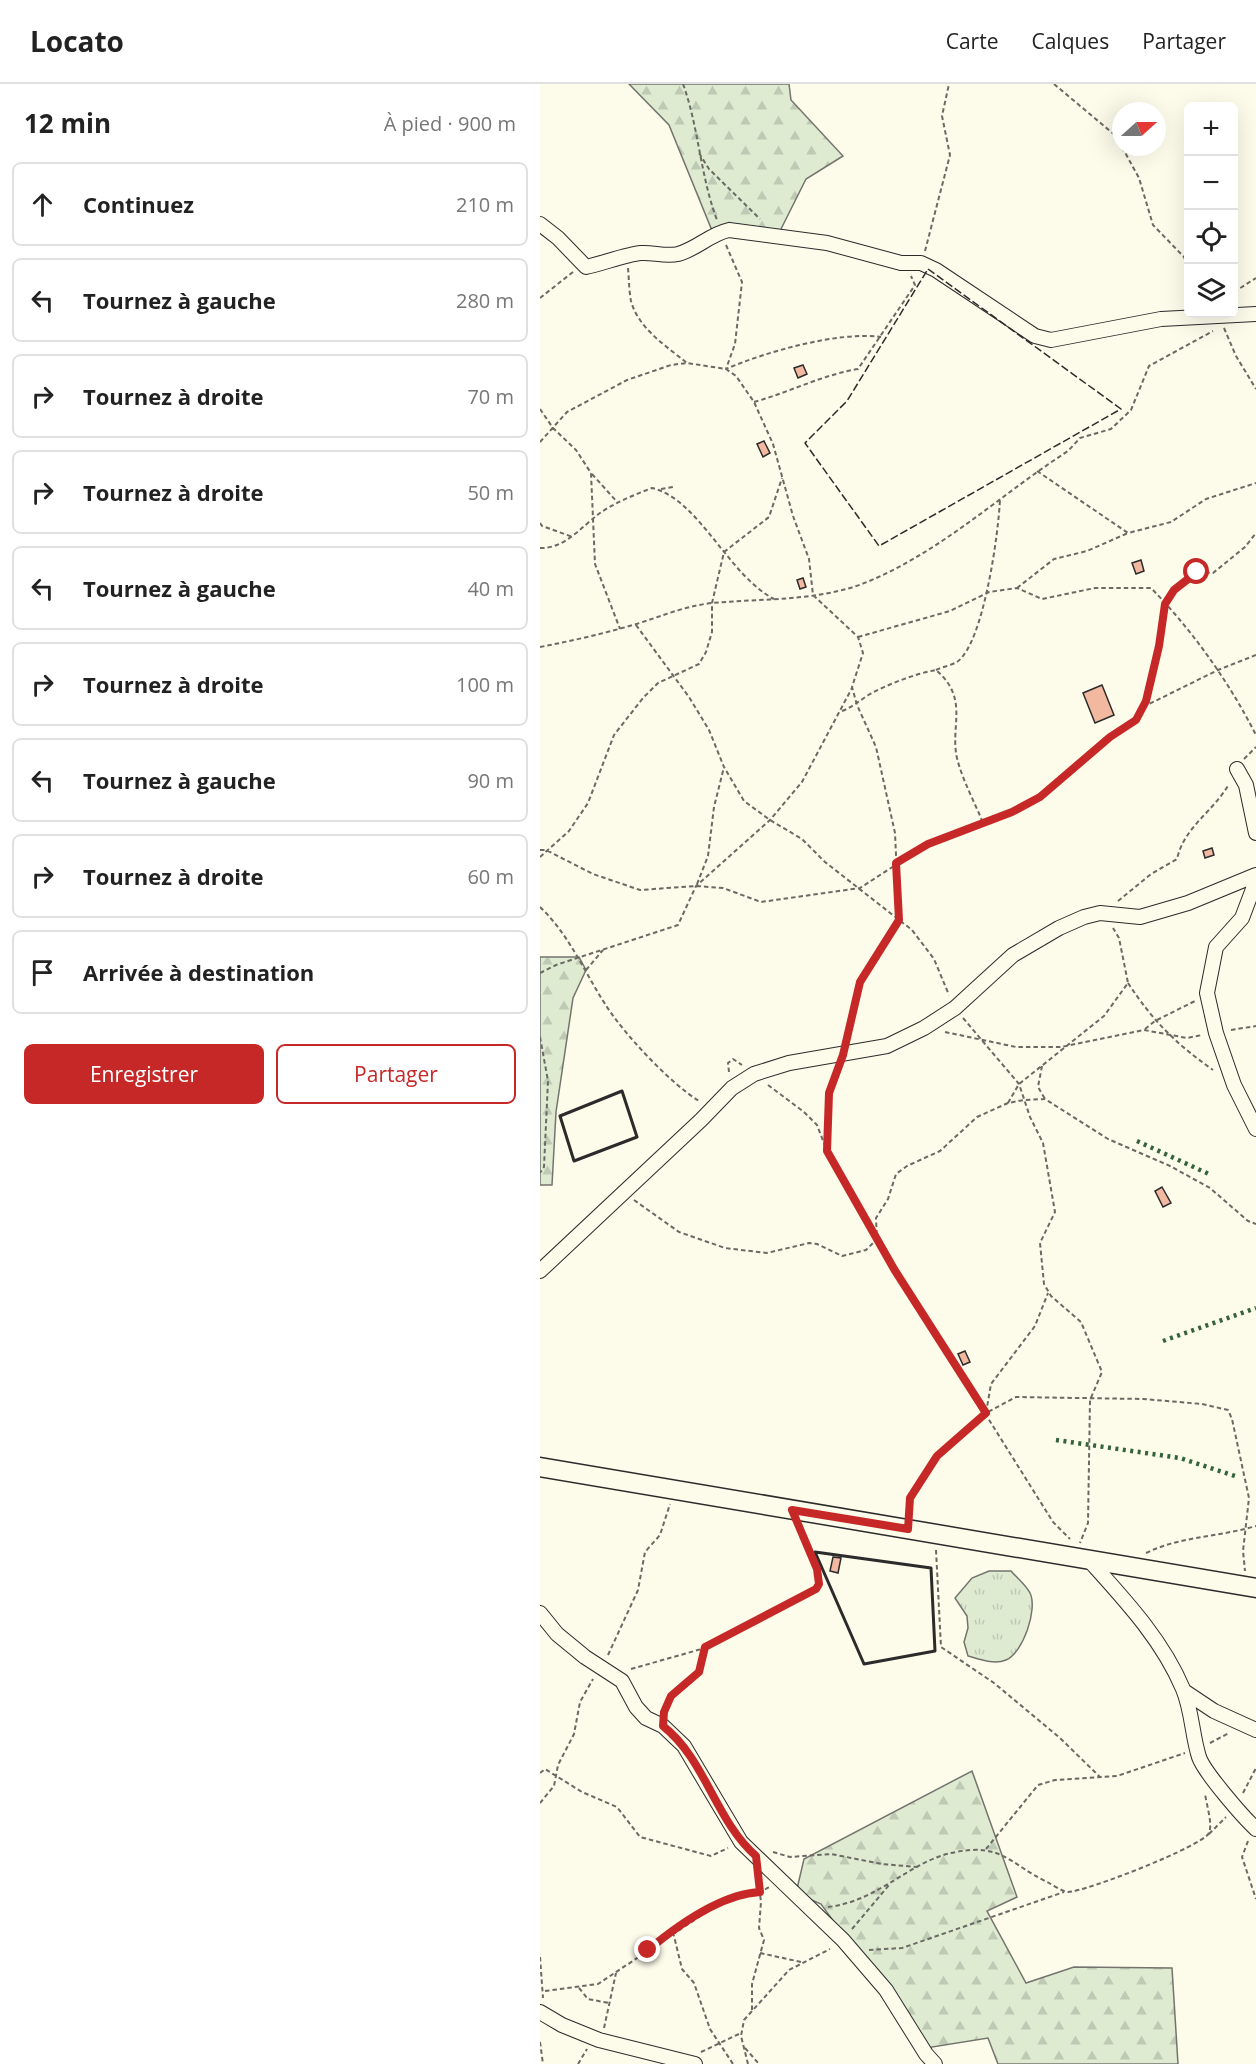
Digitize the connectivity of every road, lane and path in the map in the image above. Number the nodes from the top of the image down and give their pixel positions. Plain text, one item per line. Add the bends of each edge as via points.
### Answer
1 (683, 84) edge
2 (950, 84) edge
3 (1054, 84) edge
4 (1112, 133) edge
5 (697, 150) junction
6 (1127, 156) edge
7 (540, 224) edge
8 (721, 231) junction
9 (778, 235) junction
10 (627, 257) junction
11 (901, 263) junction
12 (921, 263) junction
13 (1187, 264) edge
14 (585, 267) junction
15 (1256, 278) edge
16 (915, 285) junction
17 (1238, 289) edge
18 (540, 298) edge
19 (1256, 314) edge
20 (1221, 321) junction
21 (881, 337) junction
22 (687, 363) junction
23 (726, 369) junction
24 (1256, 389) edge
25 (754, 402) junction
26 (540, 409) edge
27 (553, 428) junction
28 (540, 442) edge
29 (1037, 471) junction
30 (590, 472) junction
31 (782, 478) junction
32 (1256, 483) edge
33 (673, 488) dead end
34 (660, 489) junction
35 (1000, 498) junction
36 (618, 502) junction
37 (592, 520) junction
38 (540, 522) edge
39 (1128, 533) junction
40 (1256, 533) edge
41 (573, 537) junction
42 (540, 548) edge
43 (724, 552) junction
44 (1017, 588) junction
45 (989, 592) junction
46 (813, 595) junction
47 (775, 599) junction
48 (712, 603) junction
49 (1165, 604) junction
50 (636, 625) junction
51 (620, 629) junction
52 (858, 636) junction
53 (540, 648) edge
54 (1256, 655) edge
55 (936, 670) junction
56 (1218, 670) junction
57 (673, 676) junction
58 (852, 687) junction
59 (856, 705) junction
60 (1143, 707) junction
61 (842, 711) junction
62 (1256, 735) edge
63 (724, 767) junction
64 (1237, 769) dead end
65 (770, 820) junction
66 (983, 823) junction
67 (1256, 833) edge
68 (540, 850) edge
69 (546, 850) junction
70 (540, 857) edge
71 (896, 863) junction
72 (1256, 875) edge
73 (1256, 881) edge
74 (696, 886) junction
75 (860, 888) junction
76 (540, 907) edge
77 (899, 920) junction
78 (603, 950) junction
79 (579, 957) junction
80 (586, 970) junction
81 (540, 973) edge
82 (1128, 983) dead end
83 (1208, 993) junction
84 (955, 1008) junction
85 (1155, 1021) junction
86 (1256, 1026) edge
87 (924, 1028) junction
88 (1144, 1030) junction
89 (1216, 1033) junction
90 (1166, 1034) junction
91 (540, 1037) edge
92 (981, 1039) junction
93 (843, 1055) junction
94 (1042, 1065) dead end
95 (754, 1074) junction
96 (1234, 1085) junction
97 (1024, 1100) junction
98 (1045, 1100) junction
99 (712, 1109) junction
100 (1256, 1129) edge
101 (827, 1151) junction
102 (540, 1173) edge
103 (624, 1193) junction
104 (1256, 1224) edge
105 (877, 1239) junction
106 (540, 1271) edge
107 (1049, 1292) junction
108 (1090, 1400) junction
109 (986, 1413) junction
110 (540, 1467) edge
111 (673, 1490) junction
112 (792, 1510) junction
113 (1256, 1526) edge
114 (908, 1529) junction
115 (1245, 1529) junction
116 (936, 1534) junction
117 (1070, 1539) dead end
118 (1089, 1559) junction
119 (1122, 1565) junction
120 (1252, 1587) edge
121 (540, 1613) edge
122 (705, 1647) junction
123 (608, 1671) junction
124 (1184, 1691) junction
125 (663, 1726) junction
126 (1252, 1727) edge
127 (1199, 1754) junction
128 (1100, 1777) junction
129 (540, 1803) edge
130 (1255, 1828) edge
131 (986, 1848) junction
132 (756, 1856) junction
133 (780, 1881) junction
134 (892, 1883) junction
135 (760, 1892) junction
136 (1066, 1892) junction
137 (1256, 1899) edge
138 (811, 1910) junction
139 (673, 1931) junction
140 (847, 1945) junction
141 (759, 1953) junction
142 (540, 1957) edge
143 (801, 1962) junction
144 (616, 1973) junction
145 (579, 1988) junction
146 (545, 1991) junction
147 (609, 2003) junction
148 (752, 2010) junction
149 (540, 2012) edge
150 (741, 2033) junction
151 (595, 2038) junction
152 (540, 2042) edge
153 (719, 2044) junction
154 (744, 2047) junction
155 (690, 2062) edge
156 (543, 2064) edge
157 (578, 2064) edge
158 (733, 2064) edge
159 (748, 2064) edge
160 (759, 2064) edge
161 (935, 2064) edge

1 - 5 path via 692,108
2 - 12 path via 942,116 949,163
3 - 4 path
5 - 8 path
5 - 9 path via 709,169
6 - 13 path via 1139,178 1153,225
7 - 14 street
8 - 9 street
8 - 10 street via 678,254 640,253
8 - 23 path via 742,282 735,344
9 - 11 street via 827,243
10 - 14 street
10 - 22 path via 636,312 654,336
11 - 12 street
11 - 16 path
12 - 16 path
12 - 20 street via 1035,336 1052,340 1161,319
14 - 18 path
15 - 17 path
16 - 21 path
19 - 20 street
20 - 24 path
20 - 29 path via 1149,366 1131,410 1111,429 1080,438 1068,451
21 - 23 path via 783,349
21 - 25 path via 858,369
22 - 23 path
22 - 27 path via 627,380 567,412
23 - 25 path via 736,376
25 - 31 path via 773,444
26 - 27 path
27 - 28 path
27 - 30 path via 576,450
29 - 35 path
29 - 39 path
30 - 36 path
30 - 37 path
31 - 43 path via 769,517
31 - 46 path via 809,559
32 - 39 path via 1206,499 1172,522
33 - 34 path
34 - 36 path via 652,488
34 - 43 path via 674,498
35 - 45 path
35 - 46 path via 912,560 854,587
36 - 37 path
37 - 41 path
37 - 51 path via 595,564
38 - 41 path
39 - 44 path via 1054,559
40 - 49 path via 1213,573 1197,572 1174,590
41 - 42 path
43 - 47 path via 745,579
43 - 48 path
44 - 45 path
44 - 49 path via 1042,599 1095,588 1151,588
45 - 52 path via 950,611
45 - 55 path via 966,651 958,661
46 - 47 path
46 - 52 path
47 - 48 path
48 - 50 path via 673,611
48 - 57 path via 712,632 706,652 699,664
49 - 56 path
49 - 60 path
50 - 51 path
50 - 57 path
51 - 53 path
52 - 58 path via 862,653
54 - 56 path
55 - 59 path via 921,672 870,694
55 - 66 path via 945,677 952,692 957,710 957,760
56 - 60 path
56 - 62 path
57 - 63 path via 709,730
57 - 69 path via 658,683 614,735 588,803 569,831
58 - 59 path
58 - 61 path
59 - 61 path
59 - 71 path via 876,747 895,833
60 - 66 path via 1136,720 1110,737 1040,797
61 - 65 path via 802,782
63 - 65 path via 744,801
63 - 74 path via 708,856
64 - 67 street via 1246,785
65 - 74 path
65 - 75 path via 802,839
66 - 71 path via 928,844
68 - 69 path
69 - 70 path
69 - 74 path via 593,874 640,890
71 - 75 path
71 - 77 path
72 - 84 street via 1188,903 1140,917 1100,913 1077,920 1013,955
73 - 83 street via 1242,918 1216,947
74 - 75 path via 723,888 761,903
74 - 78 path via 678,925
75 - 77 path
76 - 79 path
77 - 84 path via 934,959
77 - 93 path via 860,982
78 - 79 path
78 - 80 path
79 - 80 path
79 - 81 path
80 - 99 path via 617,1021 678,1087
82 - 85 path
83 - 85 path
83 - 89 street
84 - 87 street
84 - 92 path
85 - 88 path
85 - 90 path
86 - 89 path
87 - 92 path
87 - 93 street via 887,1046
88 - 90 path
88 - 92 path via 1061,1047 1016,1047
89 - 90 path via 1187,1038
89 - 96 street
90 - 96 path
91 - 102 path via 548,1082 544,1167
92 - 97 path via 1019,1084
93 - 95 street via 789,1063
93 - 101 path via 829,1093
94 - 98 path via 1038,1087
95 - 99 street via 732,1088
95 - 101 path via 817,1125
96 - 100 street
97 - 98 path
97 - 105 path via 977,1117 940,1151 896,1174 888,1199 876,1218
97 - 107 path via 1043,1143 1055,1212 1040,1243 1044,1284
98 - 104 path via 1108,1139 1210,1188
99 - 103 street
101 - 105 path
103 - 105 path via 680,1232 725,1248 767,1253 817,1244 842,1256 866,1250
103 - 106 street
105 - 109 path
107 - 108 path via 1081,1322 1102,1372
107 - 109 path via 1035,1326 991,1384
108 - 109 path via 1016,1398
108 - 115 path via 1143,1398 1228,1410 1249,1498
108 - 118 path via 1088,1523 1078,1548
109 - 114 path via 937,1456 910,1498
109 - 117 path via 1053,1522
110 - 111 street
111 - 112 street
111 - 123 path via 668,1518 645,1552 638,1590
112 - 114 street
112 - 122 path via 817,1569 816,1589
113 - 115 path
114 - 116 street
115 - 119 path via 1168,1542
115 - 120 path via 1243,1551
116 - 118 street
116 - 128 path via 941,1647 994,1683 1060,1737
118 - 119 street
118 - 124 street via 1140,1616
119 - 120 street
121 - 123 street via 557,1634
122 - 123 path
122 - 125 path via 699,1672 671,1696
123 - 125 street via 622,1681 646,1718
123 - 129 path via 590,1681 580,1702 574,1734 558,1765 554,1786
124 - 126 street via 1214,1711
124 - 127 street
125 - 132 street via 684,1746 741,1842
126 - 127 path
127 - 128 path
127 - 130 street
127 - 136 path via 1210,1828 1203,1842 1146,1866
128 - 131 path via 1038,1785
130 - 137 path via 1242,1857
131 - 134 path via 954,1852
131 - 136 path
132 - 133 street
132 - 135 path
133 - 135 path
133 - 138 street
134 - 138 path via 865,1899
134 - 140 path
135 - 139 path via 741,1894 723,1902
135 - 141 path via 759,1928 764,1940
136 - 140 path via 902,1948
138 - 140 street
139 - 144 path
139 - 153 path via 682,1969 694,1983
140 - 143 path
140 - 161 street via 886,1990
141 - 143 path
141 - 148 path via 752,1984
142 - 146 path
143 - 148 path
144 - 145 path via 598,1984
144 - 147 path
145 - 146 path
145 - 147 path via 588,1999
146 - 149 path
147 - 151 path via 606,2025
148 - 150 path
149 - 151 street
150 - 153 path
150 - 154 path
151 - 155 street
151 - 157 path
152 - 156 path
153 - 155 path
153 - 158 path
154 - 159 path
154 - 160 path

